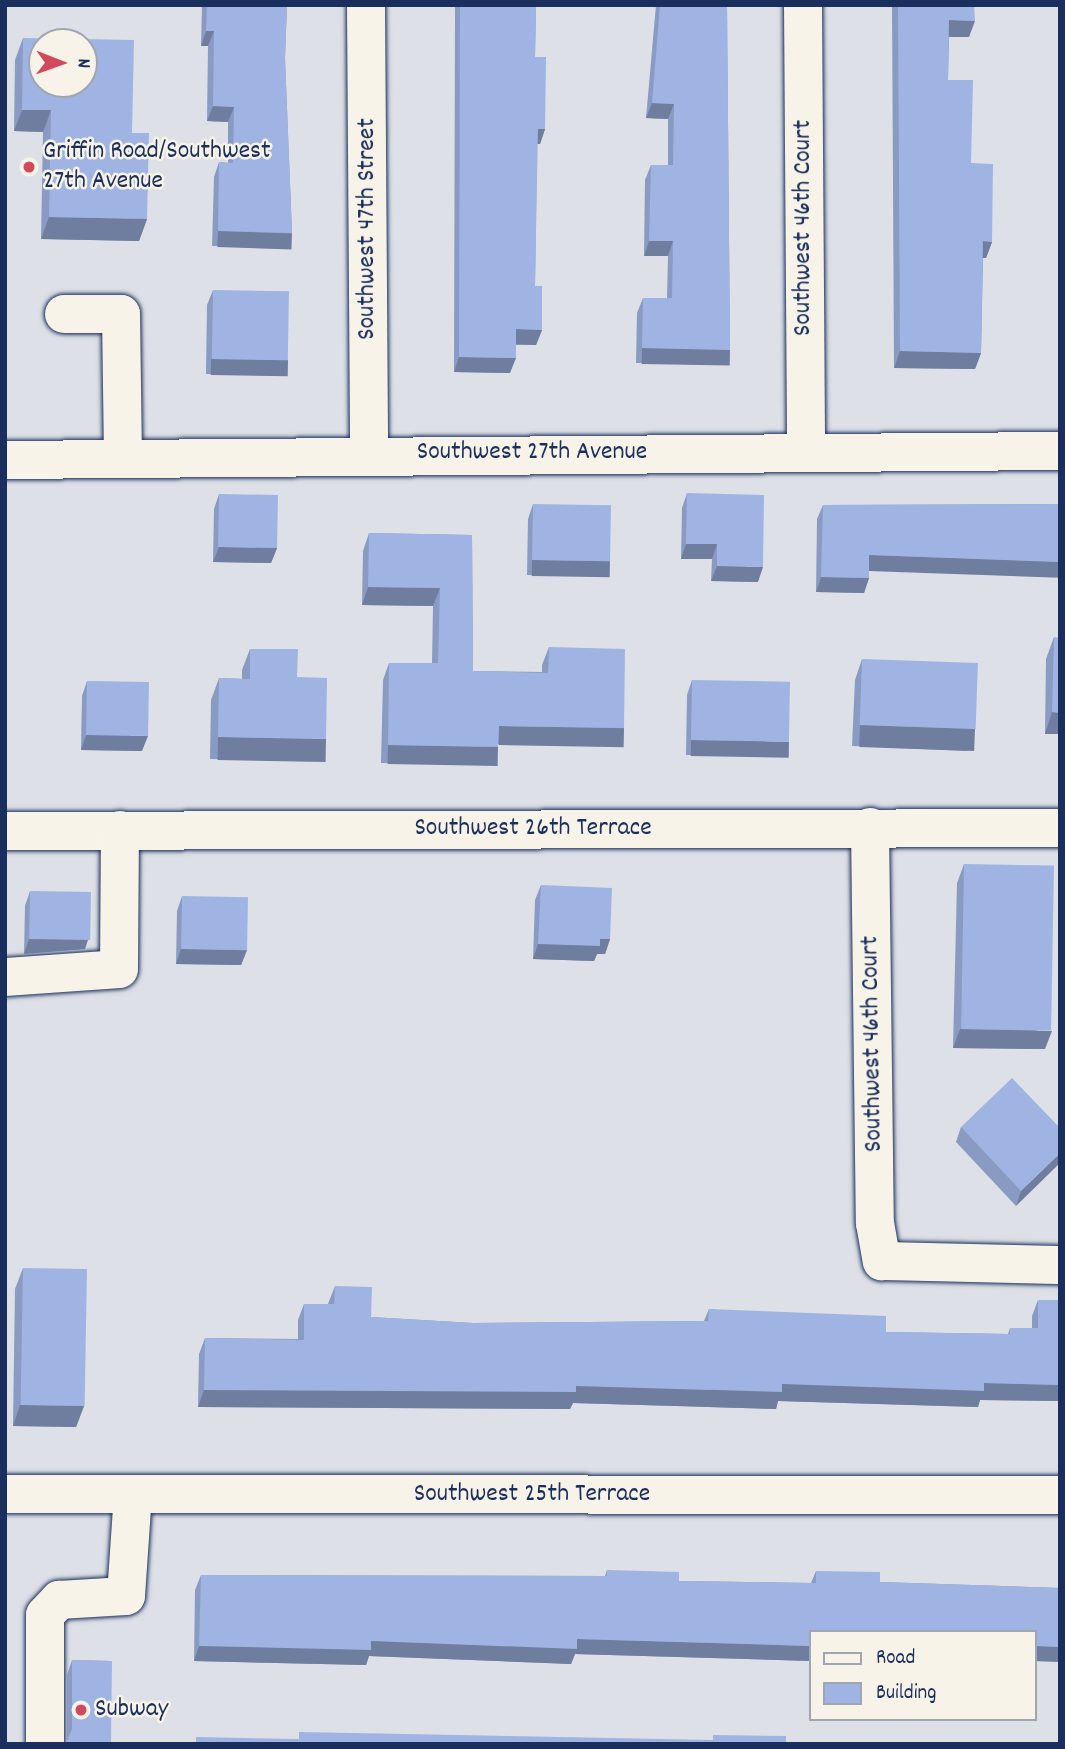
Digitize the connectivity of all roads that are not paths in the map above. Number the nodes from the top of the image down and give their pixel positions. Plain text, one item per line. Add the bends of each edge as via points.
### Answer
1 (366, 5) edge
2 (803, 5) edge
3 (64, 314) dead end
4 (806, 451) junction
5 (1060, 452) edge
6 (369, 453) junction
7 (122, 457) junction
8 (5, 460) edge
9 (870, 827) junction
10 (1060, 828) edge
11 (120, 830) junction
12 (5, 831) edge
13 (5, 977) edge
14 (1060, 1265) edge
15 (5, 1494) edge
16 (133, 1494) junction
17 (1060, 1495) edge
18 (45, 1744) edge

1 - 6 street, Southwest 47th Street
2 - 4 street, Southwest 46th Court
3 - 7 street via 121,314
4 - 5 street, Southwest 27th Avenue
4 - 6 street, Southwest 27th Avenue
6 - 7 street, Southwest 27th Avenue
7 - 8 street, Southwest 27th Avenue
9 - 10 street, Southwest 26th Terrace
9 - 11 street, Southwest 26th Terrace
9 - 14 street, Southwest 46th Court via 875,1223 882,1261
11 - 12 street, Southwest 26th Terrace
11 - 13 street via 118,969
15 - 16 street, Southwest 25th Terrace
16 - 17 street, Southwest 25th Terrace
16 - 18 street via 126,1595 59,1601 45,1615

